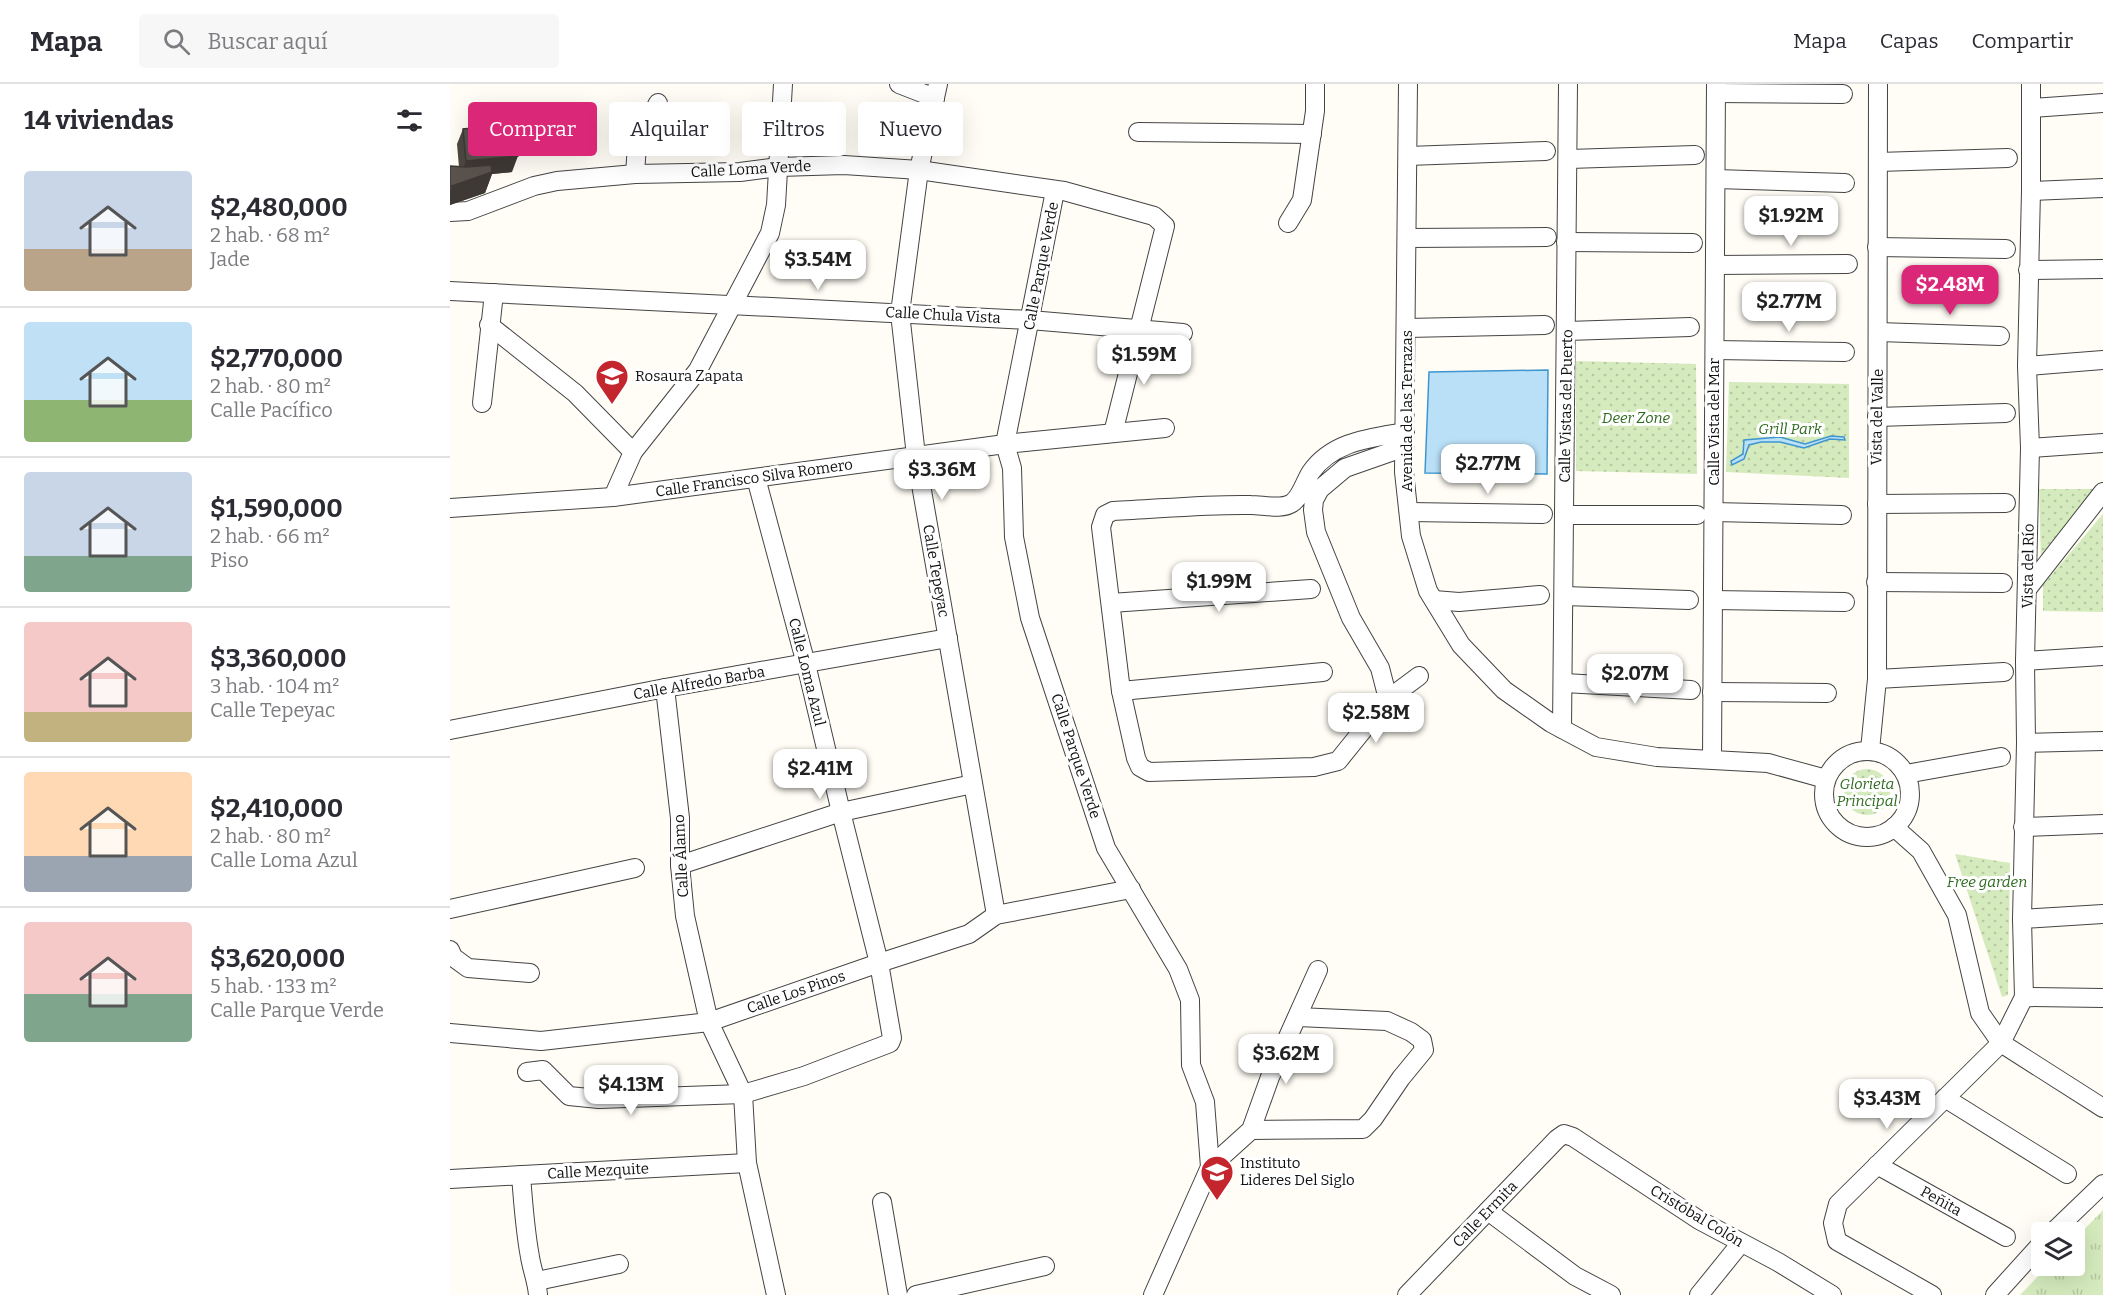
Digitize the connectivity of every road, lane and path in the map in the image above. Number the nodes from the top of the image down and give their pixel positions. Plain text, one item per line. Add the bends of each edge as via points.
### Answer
1 (783, 84) edge
2 (899, 84) edge
3 (1315, 84) edge
4 (1408, 84) edge
5 (1568, 84) edge
6 (1878, 84) edge
7 (2031, 84) edge
8 (1716, 88) edge
9 (937, 91) edge
10 (1843, 94) dead end
11 (2103, 103) edge
12 (2032, 108) junction
13 (1138, 132) dead end
14 (1312, 134) junction
15 (1546, 151) dead end
16 (637, 156) edge
17 (1408, 156) junction
18 (1695, 156) dead end
19 (2008, 158) dead end
20 (1569, 159) junction
21 (1878, 162) junction
22 (779, 167) junction
23 (919, 170) junction
24 (636, 174) junction
25 (1716, 179) junction
26 (1845, 183) dead end
27 (2103, 188) edge
28 (1055, 191) junction
29 (2031, 191) junction
30 (450, 212) edge
31 (1288, 223) dead end
32 (1547, 237) dead end
33 (1407, 238) junction
34 (1566, 242) junction
35 (1693, 243) dead end
36 (1877, 247) junction
37 (2006, 249) dead end
38 (1848, 264) dead end
39 (1715, 265) junction
40 (2103, 269) edge
41 (2028, 270) junction
42 (450, 291) edge
43 (494, 293) junction
44 (733, 305) junction
45 (900, 313) junction
46 (1030, 320) junction
47 (489, 325) junction
48 (1545, 325) dead end
49 (1690, 327) dead end
50 (1407, 328) junction
51 (1140, 329) junction
52 (1567, 331) junction
53 (1878, 332) junction
54 (1183, 333) dead end
55 (2000, 336) dead end
56 (1714, 350) junction
57 (1845, 352) dead end
58 (2103, 360) edge
59 (2026, 366) junction
60 (482, 403) dead end
61 (2006, 413) dead end
62 (1877, 417) junction
63 (1165, 428) dead end
64 (1113, 433) junction
65 (1405, 439) junction
66 (2103, 443) edge
67 (1005, 444) junction
68 (2030, 448) junction
69 (633, 452) junction
70 (916, 456) junction
71 (756, 478) junction
72 (2103, 492) edge
73 (613, 497) junction
74 (2006, 503) dead end
75 (1877, 504) junction
76 (450, 508) edge
77 (1409, 512) junction
78 (1544, 513) dead end
79 (1705, 514) junction
80 (1565, 515) junction
81 (1842, 515) dead end
82 (1876, 582) junction
83 (2003, 583) dead end
84 (2028, 588) junction
85 (1311, 589) dead end
86 (1540, 595) dead end
87 (1564, 596) junction
88 (1434, 600) junction
89 (1689, 600) dead end
90 (1713, 600) junction
91 (1845, 602) dead end
92 (1111, 603) junction
93 (948, 638) junction
94 (2103, 656) edge
95 (2025, 661) junction
96 (806, 664) junction
97 (1323, 672) dead end
98 (2004, 672) dead end
99 (1419, 676) dead end
100 (1877, 679) junction
101 (1564, 683) junction
102 (664, 688) junction
103 (1691, 690) dead end
104 (1121, 692) junction
105 (1712, 693) junction
106 (1827, 693) dead end
107 (1388, 699) junction
108 (1562, 729) junction
109 (450, 730) edge
110 (2103, 741) edge
111 (2026, 743) junction
112 (1870, 750) junction
113 (2001, 757) dead end
114 (1712, 759) junction
115 (1906, 774) junction
116 (1826, 779) junction
117 (973, 784) junction
118 (841, 812) junction
119 (2103, 824) edge
120 (1894, 827) junction
121 (2023, 827) junction
122 (680, 864) junction
123 (635, 868) dead end
124 (1131, 889) junction
125 (450, 909) edge
126 (2103, 914) edge
127 (996, 915) junction
128 (2022, 919) junction
129 (450, 950) edge
130 (879, 963) junction
131 (1318, 970) dead end
132 (530, 973) dead end
133 (2024, 997) junction
134 (2103, 999) edge
135 (1298, 1017) junction
136 (710, 1022) junction
137 (450, 1033) edge
138 (2001, 1043) junction
139 (526, 1072) dead end
140 (743, 1094) junction
141 (1945, 1098) junction
142 (2103, 1108) edge
143 (1251, 1130) junction
144 (1564, 1134) joint
145 (747, 1163) junction
146 (1877, 1165) junction
147 (1210, 1167) junction
148 (2067, 1174) dead end
149 (521, 1175) junction
150 (450, 1179) edge
151 (2103, 1184) edge
152 (882, 1202) dead end
153 (1488, 1211) junction
154 (2063, 1222) edge
155 (2006, 1237) dead end
156 (1741, 1243) junction
157 (2031, 1255) edge
158 (619, 1264) dead end
159 (1045, 1266) dead end
160 (537, 1288) edge
161 (1410, 1294) edge
162 (776, 1295) edge
163 (898, 1295) edge
164 (916, 1295) edge
165 (1153, 1295) edge
166 (1611, 1295) edge
167 (1699, 1295) edge
168 (1832, 1295) edge
169 (1932, 1295) edge
170 (1995, 1295) edge

1 - 22 street
2 - 9 street
3 - 14 street
4 - 17 street, Avenida de las Terrazas
5 - 20 street, Calle Vistas del Puerto
6 - 21 street, Vista del Valle
7 - 12 street, Vista del Río
8 - 10 street
8 - 25 street, Calle Vista del Mar
9 - 23 street, Calle Tepeyac
11 - 12 street
12 - 29 street, Vista del Río
13 - 14 street
14 - 31 street via 1302,200
15 - 17 street
16 - 24 street
17 - 33 street, Avenida de las Terrazas
18 - 20 street
19 - 21 street
20 - 34 street, Calle Vistas del Puerto
21 - 36 street, Vista del Valle
22 - 23 street, Calle Loma Verde via 844,165
22 - 24 street, Calle Loma Verde via 740,172
22 - 44 street via 772,227
23 - 28 street, Calle Loma Verde
23 - 45 street, Calle Tepeyac
24 - 30 street, Calle Loma Verde via 545,182 477,208
25 - 26 street
25 - 39 street, Calle Vista del Mar
27 - 29 street
28 - 46 street, Calle Parque Verde
28 - 51 street, Calle Loma Verde via 1154,216 1165,226
29 - 41 street, Vista del Río
32 - 33 street
33 - 50 street, Avenida de las Terrazas
34 - 35 street
34 - 52 street, Calle Vistas del Puerto
36 - 37 street
36 - 53 street, Vista del Valle
38 - 39 street
39 - 56 street, Calle Vista del Mar
40 - 41 street
41 - 59 street, Vista del Río
42 - 43 street, Calle Chula Vista
43 - 44 street, Calle Chula Vista
43 - 47 street
44 - 45 street, Calle Chula Vista
44 - 69 street via 698,370
45 - 46 street, Calle Chula Vista
45 - 70 street, Calle Tepeyac
46 - 51 street, Calle Chula Vista
46 - 67 street, Calle Parque Verde
47 - 60 street
47 - 69 street via 575,393
48 - 50 street
49 - 52 street
50 - 65 street, Avenida de las Terrazas
51 - 54 street, Calle Chula Vista
51 - 64 street
52 - 80 street, Calle Vistas del Puerto
53 - 55 street
53 - 62 street, Vista del Valle
56 - 57 street
56 - 79 street, Calle Vista del Mar
58 - 59 street
59 - 68 street, Vista del Río
61 - 62 street
62 - 75 street, Vista del Valle
63 - 64 street, Calle Francisco Silva Romero
64 - 67 street, Calle Francisco Silva Romero
65 - 77 street, Avenida de las Terrazas
65 - 92 street via 1357,441 1333,450 1310,473 1296,500 1285,506 1249,504 1113,511 1105,515 1101,526
65 - 107 street via 1345,468 1320,489 1312,510 1316,532 1351,618 1380,668
66 - 68 street
67 - 70 street, Calle Francisco Silva Romero
67 - 124 street, Calle Parque Verde via 1012,468 1014,537 1030,618 1106,848
68 - 84 street, Vista del Río
69 - 73 street
70 - 71 street, Calle Francisco Silva Romero
70 - 93 street, Calle Tepeyac
71 - 73 street, Calle Francisco Silva Romero
71 - 96 street, Calle Loma Azul
72 - 84 street
73 - 76 street, Calle Francisco Silva Romero
74 - 75 street
75 - 82 street, Vista del Valle
77 - 78 street
77 - 88 street, Avenida de las Terrazas via 1411,536
79 - 80 street
79 - 81 street
79 - 90 street, Calle Vista del Mar
80 - 87 street, Calle Vistas del Puerto
82 - 83 street
82 - 100 street, Vista del Valle
84 - 95 street, Vista del Río
85 - 92 street
86 - 88 street via 1460,602
87 - 89 street
87 - 101 street, Calle Vistas del Puerto
88 - 108 street, Avenida de las Terrazas via 1461,645 1504,690
90 - 91 street
90 - 105 street, Calle Vista del Mar
92 - 104 street
93 - 96 street, Calle Alfredo Barba
93 - 117 street, Calle Tepeyac
94 - 95 street
95 - 111 street, Vista del Río
96 - 102 street, Calle Alfredo Barba
96 - 118 street, Calle Loma Azul
97 - 104 street
98 - 100 street
99 - 107 street
100 - 112 street, Vista del Valle
101 - 103 street
101 - 108 street, Calle Vistas del Puerto
102 - 109 street, Calle Alfredo Barba
102 - 122 street, Calle Álamo via 680,818
104 - 107 street via 1136,758 1140,767 1149,772 1314,767 1338,761
105 - 106 street
105 - 114 street, Calle Vista del Mar
108 - 114 street, Avenida de las Terrazas via 1596,747 1657,757
110 - 111 street
111 - 121 street, Vista del Río
112 - 115 street via 1897,762
112 - 116 street via 1843,757
113 - 115 street
114 - 116 street, Avenida de las Terrazas via 1768,763
115 - 120 street via 1910,803
116 - 120 street via 1826,807 1842,829 1868,837
117 - 118 street
117 - 127 street, Calle Tepeyac
118 - 122 street
118 - 130 street, Calle Loma Azul
119 - 121 street
120 - 138 street via 1921,851 1957,915 1980,1013
121 - 128 street, Vista del Río
122 - 136 street, Calle Álamo via 685,916
123 - 125 street
124 - 127 street, Calle Los Pinos
124 - 147 street, Calle Parque Verde via 1178,969 1190,1000 1191,1065 1205,1102
126 - 128 street
127 - 130 street, Calle Los Pinos via 969,934
128 - 133 street, Vista del Río
129 - 132 street via 468,968
130 - 136 street, Calle Los Pinos
130 - 140 street, Calle Loma Azul via 892,1038 887,1046
131 - 135 street
133 - 134 street
133 - 138 street, Vista del Río
135 - 143 street
135 - 143 street via 1387,1021 1422,1040 1424,1050 1363,1129
136 - 137 street, Calle Los Pinos via 541,1041
136 - 140 street, Calle Álamo
138 - 141 street, Vista del Río
138 - 142 street
139 - 140 street via 543,1070 569,1096 599,1099
140 - 145 street
141 - 146 street, Vista del Río
141 - 148 street
143 - 147 street
144 - 153 street, Calle Ermita
144 - 156 street, Cristóbal Colón
145 - 149 street, Calle Mezquite
145 - 162 street
146 - 155 street, Peñita
146 - 169 street, Vista del Río via 1838,1204 1833,1223 1838,1241
147 - 165 street, Calle Parque Verde
149 - 150 street, Calle Mezquite
149 - 160 street
151 - 154 street
152 - 163 street
153 - 161 street, Calle Ermita
153 - 166 street via 1575,1276
156 - 167 street
156 - 168 street, Cristóbal Colón
157 - 170 street
158 - 160 street
159 - 164 street

